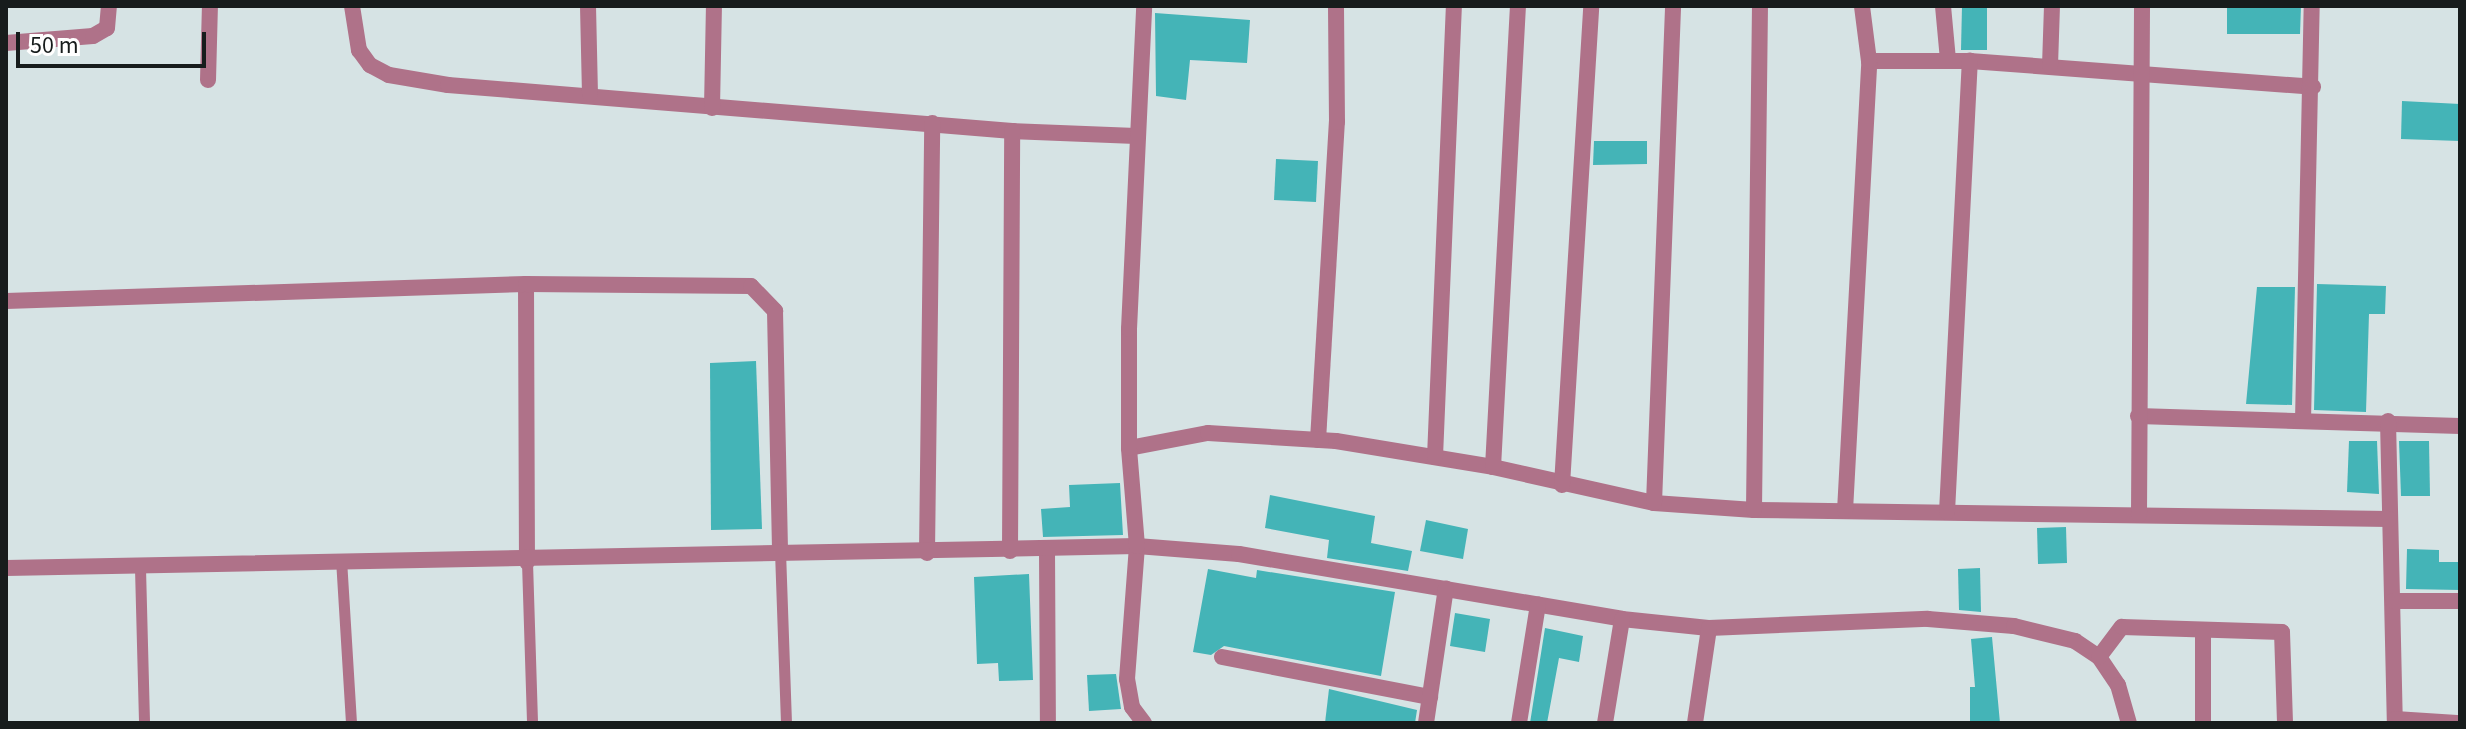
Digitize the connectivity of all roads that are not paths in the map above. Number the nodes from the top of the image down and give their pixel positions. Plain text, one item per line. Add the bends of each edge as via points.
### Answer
1 (109, 6) edge
2 (210, 6) edge
3 (352, 6) edge
4 (588, 6) edge
5 (714, 6) edge
6 (1144, 6) edge
7 (1336, 6) edge
8 (1454, 6) edge
9 (1518, 6) edge
10 (1591, 6) edge
11 (1673, 6) edge
12 (1760, 6) edge
13 (1862, 6) edge
14 (1943, 6) edge
15 (2052, 6) edge
16 (2142, 6) edge
17 (2312, 6) edge
18 (6, 43) edge
19 (1948, 60) junction
20 (1869, 61) junction
21 (1970, 61) junction
22 (2050, 66) junction
23 (2142, 74) junction
24 (208, 80) dead end
25 (2313, 87) junction
26 (590, 94) junction
27 (712, 108) junction
28 (932, 123) junction
29 (1012, 131) junction
30 (1136, 136) junction
31 (526, 284) junction
32 (6, 301) edge
33 (2138, 416) junction
34 (2303, 421) junction
35 (2388, 421) junction
36 (2460, 426) edge
37 (1318, 440) junction
38 (1129, 448) junction
39 (1435, 457) junction
40 (1493, 467) junction
41 (1562, 485) junction
42 (1654, 503) junction
43 (1754, 510) junction
44 (1845, 511) junction
45 (1947, 512) junction
46 (2139, 515) junction
47 (2389, 519) junction
48 (1137, 546) junction
49 (1047, 550) junction
50 (780, 551) junction
51 (1010, 551) junction
52 (927, 553) junction
53 (341, 559) junction
54 (527, 562) junction
55 (6, 568) edge
56 (140, 568) junction
57 (1446, 588) junction
58 (2393, 601) junction
59 (2460, 601) edge
60 (1538, 605) junction
61 (1622, 619) junction
62 (1709, 628) junction
63 (2203, 631) junction
64 (1222, 657) dead end
65 (2099, 657) junction
66 (1430, 697) junction
67 (2395, 721) edge
68 (144, 723) edge
69 (351, 723) edge
70 (532, 723) edge
71 (786, 723) edge
72 (1048, 723) edge
73 (1144, 723) edge
74 (1426, 723) edge
75 (1519, 723) edge
76 (1605, 723) edge
77 (1695, 723) edge
78 (2129, 723) edge
79 (2203, 723) edge
80 (2285, 723) edge
81 (2457, 723) edge

1 - 18 street via 107,28 93,36
2 - 24 street
3 - 26 street via 359,50 370,65 389,75 448,85
4 - 26 street
5 - 27 street
6 - 30 street
7 - 37 street via 1337,122
8 - 39 street
9 - 40 street
10 - 41 street
11 - 42 street
12 - 43 street
13 - 20 street
14 - 19 street
15 - 22 street
16 - 23 street
17 - 25 street
19 - 20 street
19 - 21 street
20 - 44 street
21 - 22 street
21 - 45 street
22 - 23 street
23 - 25 street
23 - 33 street
25 - 34 street
26 - 27 street
27 - 28 street
28 - 29 street
28 - 52 street
29 - 30 street
29 - 51 street
30 - 38 street
31 - 32 street
31 - 50 street via 737,284 766,297 775,311
31 - 54 street
33 - 34 street
33 - 46 street
34 - 35 street
35 - 36 street
35 - 47 street
37 - 38 street via 1208,433
37 - 39 street
38 - 48 street
39 - 40 street
40 - 41 street
41 - 42 street
42 - 43 street
43 - 44 street
44 - 45 street
45 - 46 street
46 - 47 street
47 - 58 street
48 - 49 street
48 - 57 street via 1239,554
48 - 73 street via 1127,679 1132,707
49 - 51 street
49 - 72 street
50 - 52 street
50 - 54 street
50 - 71 lane
51 - 52 street
53 - 54 street
53 - 56 street
53 - 69 lane
54 - 70 lane
55 - 56 street
56 - 68 lane
57 - 60 street
57 - 66 street
58 - 59 street
58 - 67 street
60 - 61 street
60 - 75 street
61 - 62 street
61 - 76 street
62 - 65 street via 1851,620 1969,622 2049,634 2075,641
62 - 77 street
63 - 65 street via 2122,627
63 - 79 street
63 - 80 street via 2282,632
64 - 66 street
65 - 78 street via 2118,685
66 - 74 street
67 - 81 street

